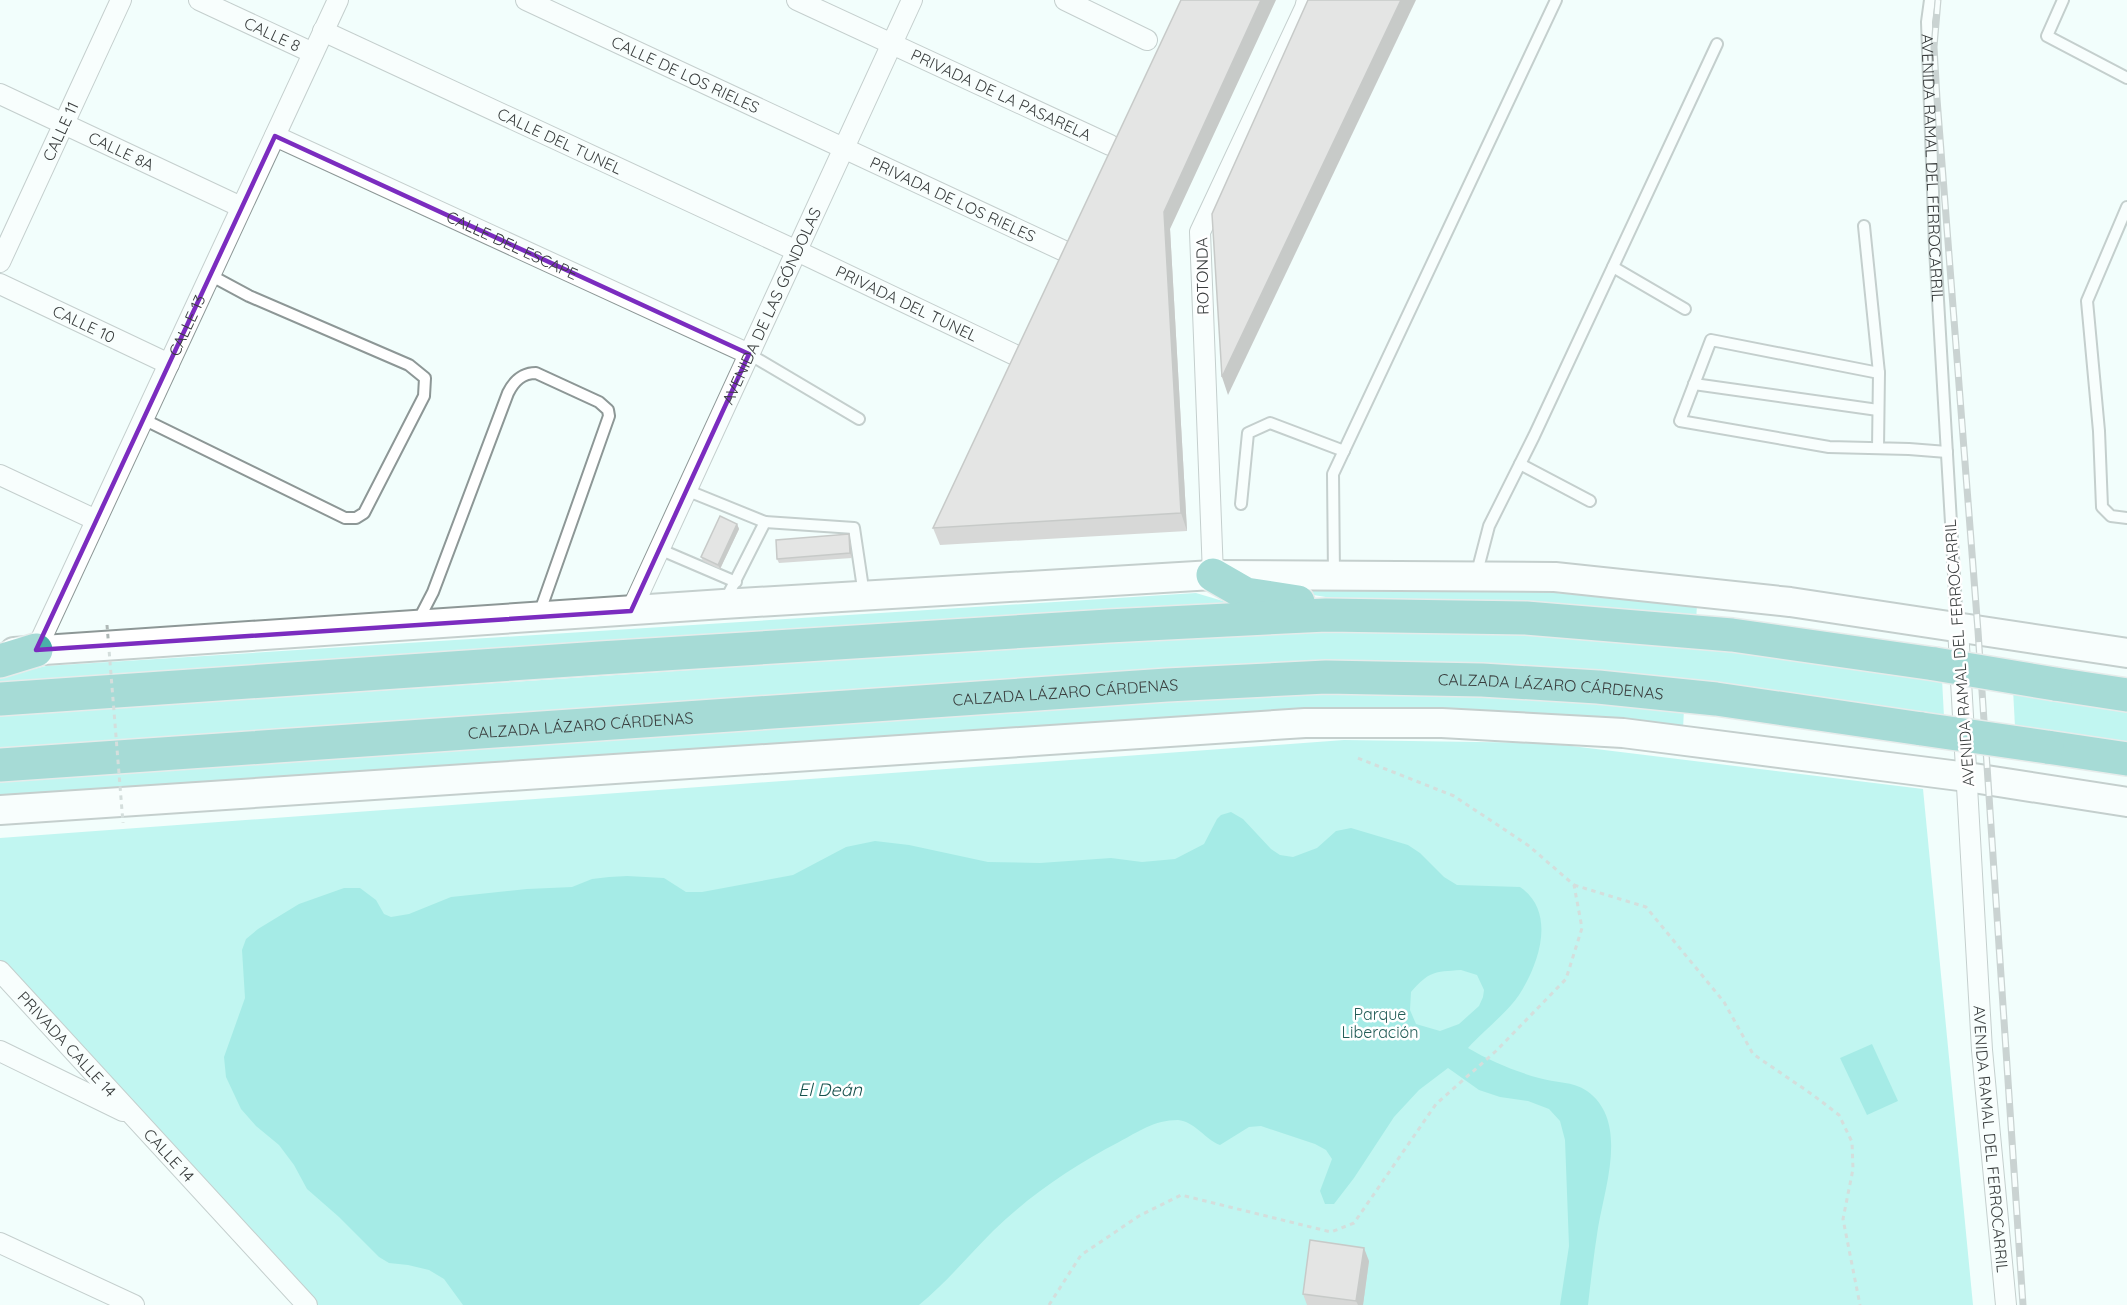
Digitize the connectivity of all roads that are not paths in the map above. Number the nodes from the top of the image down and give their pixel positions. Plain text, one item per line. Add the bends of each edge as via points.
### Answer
1 (121, 0) edge
2 (199, 0) edge
3 (338, 0) edge
4 (526, 0) edge
5 (797, 0) edge
6 (912, 0) edge
7 (1065, 0) edge
8 (1307, 0) edge
9 (1556, 0) edge
10 (1930, 0) edge
11 (2063, 0) edge
12 (323, 31) junction
13 (1147, 40) dead end
14 (892, 44) junction
15 (1717, 44) dead end
16 (313, 53) junction
17 (2127, 78) edge
18 (0, 94) edge
19 (64, 124) junction
20 (274, 136) junction
21 (1110, 145) edge
22 (844, 148) junction
23 (241, 207) junction
24 (2127, 207) edge
25 (1864, 226) dead end
26 (1062, 250) edge
27 (797, 251) junction
28 (0, 262) edge
29 (1613, 267) junction
30 (210, 275) junction
31 (0, 284) edge
32 (1685, 309) dead end
33 (749, 354) junction
34 (1015, 355) edge
35 (169, 364) junction
36 (1879, 373) junction
37 (1694, 384) junction
38 (1878, 410) junction
39 (143, 419) junction
40 (859, 419) dead end
41 (1878, 448) junction
42 (1344, 451) junction
43 (1947, 452) junction
44 (1520, 464) junction
45 (0, 476) edge
46 (686, 490) junction
47 (1590, 501) dead end
48 (1241, 504) dead end
49 (2127, 518) edge
50 (96, 520) junction
51 (765, 522) junction
52 (660, 549) junction
53 (1213, 575) junction
54 (1334, 575) junction
55 (1476, 576) junction
56 (730, 593) junction
57 (864, 596) junction
58 (631, 610) junction
59 (1394, 616) junction
60 (538, 617) junction
61 (416, 625) junction
62 (1958, 628) junction
63 (36, 651) junction
64 (0, 653) edge
65 (2127, 653) edge
66 (0, 661) edge
67 (2127, 695) edge
68 (0, 699) edge
69 (2127, 759) edge
70 (0, 765) edge
71 (1967, 777) junction
72 (2127, 802) edge
73 (0, 810) edge
74 (0, 971) edge
75 (0, 1051) edge
76 (133, 1116) junction
77 (0, 1243) edge
78 (134, 1305) edge
79 (307, 1305) edge
80 (2006, 1305) edge

1 - 19 street, CALLE 11
2 - 16 street, CALLE 8
3 - 12 street, CALLE 13
4 - 22 street, CALLE DE LOS RIELES
5 - 14 street, PRIVADA DE LA PASARELA
6 - 14 street, AVENIDA DE LAS GÓNDOLAS
7 - 13 street
8 - 53 street, ROTONDA via 1200,232
9 - 42 lane
10 - 43 lane, AVENIDA RAMAL DEL FERROCARRIL via 1927,22 1935,248
11 - 17 lane via 2047,36
12 - 16 street, CALLE 13
12 - 27 street, CALLE DEL TUNEL
14 - 21 street, PRIVADA DE LA PASARELA
14 - 22 street, AVENIDA DE LAS GÓNDOLAS
15 - 29 lane
16 - 20 street, CALLE 13
18 - 19 street, CALLE 8A
19 - 23 street, CALLE 8A
19 - 28 street, CALLE 11
20 - 23 street, CALLE 13
20 - 33 street, CALLE DEL ESCAPE
22 - 26 street, PRIVADA DE LOS RIELES
22 - 27 street, AVENIDA DE LAS GÓNDOLAS
23 - 30 street, CALLE 13
24 - 49 lane via 2087,301 2102,507 2111,516
25 - 36 lane
27 - 33 street, AVENIDA DE LAS GÓNDOLAS
27 - 34 street, PRIVADA DEL TUNEL
29 - 32 lane
29 - 44 lane
30 - 35 street, CALLE 13
30 - 39 lane via 249,296 410,365 425,378 424,396 364,513 351,519
31 - 35 street, CALLE 10
33 - 40 lane
33 - 46 street, AVENIDA DE LAS GÓNDOLAS
35 - 39 street, CALLE 13
36 - 37 lane via 1711,340
36 - 38 lane
37 - 38 lane
37 - 41 lane via 1680,421 1829,447
38 - 41 lane
39 - 50 street, CALLE 13
41 - 43 lane
42 - 48 lane via 1270,423 1248,433
42 - 54 lane via 1333,474
43 - 62 lane, AVENIDA RAMAL DEL FERROCARRIL
44 - 47 lane
44 - 55 lane via 1489,526
45 - 50 street
46 - 51 lane
46 - 52 street, AVENIDA DE LAS GÓNDOLAS
50 - 63 street, CALLE 13
51 - 56 lane
51 - 57 lane via 854,528
52 - 56 lane
52 - 58 street, AVENIDA DE LAS GÓNDOLAS
53 - 54 main road
53 - 57 main road
53 - 59 highway via 1246,594
54 - 55 main road
55 - 62 main road via 1555,577 1767,599
56 - 57 main road
56 - 58 main road
58 - 60 main road
59 - 67 highway, bridge via 1526,618 1732,635
59 - 68 highway via 1326,615 1107,626
60 - 61 main road
60 - 61 lane via 609,416 599,402 530,373 514,382 508,393 433,592
61 - 63 main road
62 - 65 main road
62 - 71 street, AVENIDA RAMAL DEL FERROCARRIL
63 - 64 main road
63 - 66 highway
69 - 70 highway, CALZADA LÁZARO CÁRDENAS, bridge via 1716,699 1598,687 1326,676
71 - 72 main road
71 - 73 main road via 1623,734 1442,723 1305,723
71 - 80 street, AVENIDA RAMAL DEL FERROCARRIL via 1982,1050
74 - 76 street, PRIVADA CALLE 14
75 - 76 street, CALLE 14
76 - 79 street, CALLE 14
77 - 78 street

